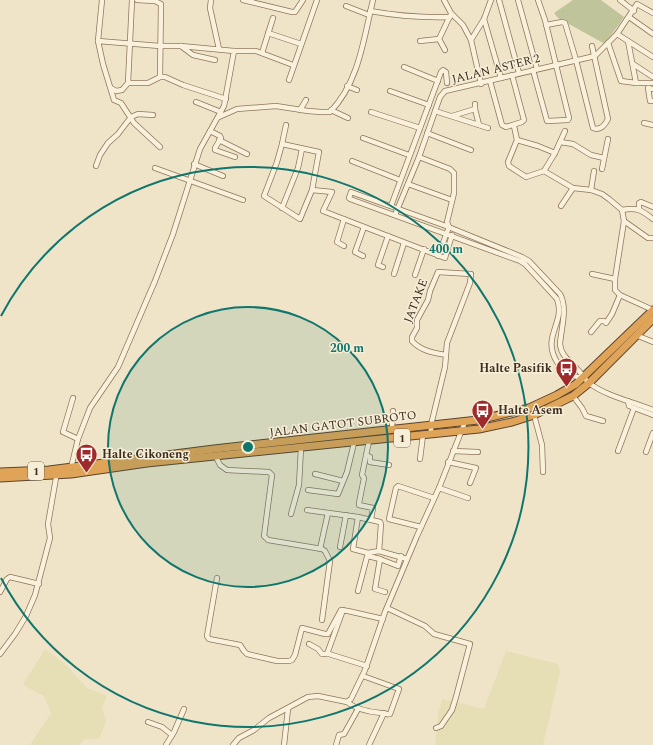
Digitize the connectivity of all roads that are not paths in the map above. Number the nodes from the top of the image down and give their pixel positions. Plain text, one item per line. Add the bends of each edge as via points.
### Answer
1 (102, 0) edge
2 (132, 0) edge
3 (137, 0) edge
4 (211, 0) edge
5 (243, 0) edge
6 (303, 0) edge
7 (316, 0) edge
8 (373, 0) edge
9 (444, 0) edge
10 (491, 0) edge
11 (499, 0) edge
12 (518, 0) edge
13 (538, 0) edge
14 (620, 0) edge
15 (346, 6) dead end
16 (634, 11) junction
17 (370, 13) junction
18 (653, 13) edge
19 (450, 15) junction
20 (630, 16) junction
21 (273, 18) dead end
22 (484, 18) junction
23 (546, 25) junction
24 (268, 33) junction
25 (617, 34) junction
26 (653, 34) edge
27 (439, 40) junction
28 (471, 40) junction
29 (98, 41) junction
30 (420, 41) dead end
31 (628, 41) junction
32 (130, 43) junction
33 (608, 43) junction
34 (301, 44) junction
35 (160, 46) junction
36 (181, 46) junction
37 (592, 46) dead end
38 (218, 49) junction
39 (445, 50) dead end
40 (234, 51) junction
41 (262, 53) junction
42 (595, 56) junction
43 (653, 57) edge
44 (215, 60) dead end
45 (576, 60) junction
46 (633, 64) junction
47 (293, 65) junction
48 (555, 65) junction
49 (404, 67) dead end
50 (535, 69) junction
51 (519, 73) junction
52 (512, 75) junction
53 (160, 77) junction
54 (653, 77) edge
55 (501, 78) junction
56 (289, 80) dead end
57 (438, 81) junction
58 (490, 81) junction
59 (128, 83) junction
60 (447, 83) dead end
61 (636, 83) junction
62 (653, 83) edge
63 (481, 84) junction
64 (347, 86) junction
65 (110, 88) junction
66 (653, 89) edge
67 (357, 90) dead end
68 (390, 91) dead end
69 (226, 99) junction
70 (306, 100) dead end
71 (653, 101) edge
72 (196, 102) dead end
73 (429, 105) junction
74 (300, 110) junction
75 (331, 110) junction
76 (435, 111) junction
77 (371, 112) dead end
78 (220, 114) junction
79 (154, 115) dead end
80 (451, 116) junction
81 (130, 117) junction
82 (348, 118) dead end
83 (644, 122) dead end
84 (286, 125) dead end
85 (479, 125) junction
86 (653, 125) edge
87 (514, 126) junction
88 (420, 128) junction
89 (488, 128) dead end
90 (210, 131) junction
91 (565, 131) dead end
92 (427, 133) junction
93 (363, 138) dead end
94 (608, 139) dead end
95 (219, 140) junction
96 (517, 140) junction
97 (560, 142) junction
98 (282, 144) junction
99 (160, 147) dead end
100 (302, 149) junction
101 (471, 150) dead end
102 (555, 153) junction
103 (247, 154) dead end
104 (409, 155) junction
105 (235, 157) dead end
106 (419, 157) junction
107 (604, 158) junction
108 (352, 161) dead end
109 (194, 164) junction
110 (96, 166) dead end
111 (155, 168) dead end
112 (602, 169) dead end
113 (544, 171) junction
114 (594, 171) dead end
115 (223, 176) dead end
116 (400, 180) junction
117 (189, 181) junction
118 (408, 184) junction
119 (573, 188) junction
120 (312, 190) junction
121 (591, 190) junction
122 (243, 200) dead end
123 (452, 200) junction
124 (391, 206) junction
125 (561, 206) dead end
126 (653, 207) edge
127 (282, 208) junction
128 (398, 208) junction
129 (638, 209) junction
130 (622, 210) junction
131 (395, 215) junction
132 (653, 219) edge
133 (344, 220) junction
134 (624, 221) junction
135 (446, 225) junction
136 (364, 227) junction
137 (440, 231) junction
138 (446, 233) junction
139 (452, 235) junction
140 (388, 236) junction
141 (653, 238) edge
142 (404, 243) junction
143 (344, 246) dead end
144 (424, 249) junction
145 (363, 256) dead end
146 (438, 256) junction
147 (527, 262) junction
148 (383, 267) dead end
149 (394, 274) dead end
150 (592, 274) dead end
151 (415, 275) dead end
152 (616, 279) junction
153 (620, 295) junction
154 (653, 310) edge
155 (653, 318) edge
156 (591, 332) dead end
157 (634, 333) junction
158 (653, 342) edge
159 (446, 355) junction
160 (572, 364) junction
161 (564, 372) junction
162 (586, 381) junction
163 (573, 396) junction
164 (74, 398) dead end
165 (628, 401) junction
166 (634, 408) junction
167 (653, 410) edge
168 (393, 411) dead end
169 (534, 415) junction
170 (653, 415) edge
171 (603, 421) dead end
172 (465, 422) junction
173 (431, 426) junction
174 (392, 429) junction
175 (462, 431) junction
176 (653, 433) edge
177 (431, 434) junction
178 (423, 435) junction
179 (78, 439) junction
180 (369, 441) junction
181 (354, 443) junction
182 (301, 448) junction
183 (453, 451) junction
184 (618, 451) dead end
185 (215, 452) junction
186 (478, 452) dead end
187 (646, 452) dead end
188 (366, 455) junction
189 (420, 459) dead end
190 (448, 462) junction
191 (389, 465) dead end
192 (71, 471) junction
193 (0, 472) edge
194 (57, 472) junction
195 (543, 472) dead end
196 (315, 474) dead end
197 (0, 478) edge
198 (343, 481) junction
199 (470, 483) dead end
200 (439, 488) junction
201 (308, 490) dead end
202 (434, 498) junction
203 (468, 498) dead end
204 (307, 510) dead end
205 (328, 513) junction
206 (291, 514) dead end
207 (346, 515) junction
208 (358, 517) junction
209 (371, 519) junction
210 (421, 527) junction
211 (340, 547) dead end
212 (320, 548) junction
213 (379, 551) junction
214 (368, 555) junction
215 (401, 556) junction
216 (407, 558) junction
217 (380, 559) junction
218 (217, 578) dead end
219 (39, 584) junction
220 (358, 591) dead end
221 (0, 592) edge
222 (385, 592) dead end
223 (387, 608) junction
224 (343, 610) junction
225 (383, 619) junction
226 (322, 620) dead end
227 (309, 644) dead end
228 (0, 654) edge
229 (327, 654) junction
230 (367, 666) junction
231 (363, 676) junction
232 (347, 702) junction
233 (288, 708) junction
234 (184, 709) dead end
235 (358, 709) junction
236 (384, 713) junction
237 (148, 722) dead end
238 (436, 728) dead end
239 (172, 735) junction
240 (166, 745) edge
241 (233, 745) edge
242 (284, 745) edge
243 (336, 745) edge
244 (369, 745) edge

1 - 29 street
2 - 32 street
3 - 35 street via 161,4
4 - 38 street via 210,8
5 - 6 street via 292,12 298,9
7 - 34 street
8 - 17 street
9 - 19 street
10 - 22 street
11 - 51 street
12 - 50 street
13 - 23 street
14 - 16 street
15 - 17 street
16 - 18 street via 638,4
16 - 20 street
17 - 19 street via 406,17
17 - 64 street via 359,58
19 - 27 street
19 - 28 street via 463,25
20 - 25 street
20 - 26 street
21 - 24 street
22 - 28 street
22 - 55 street
23 - 45 street via 565,23
23 - 48 street
24 - 34 street
24 - 41 street
25 - 31 street
25 - 33 street
27 - 30 street
27 - 39 street
28 - 63 street
29 - 32 street
29 - 65 street
31 - 43 street
31 - 46 street
32 - 35 street
32 - 59 street
33 - 42 street
33 - 61 street via 621,81
34 - 47 street
35 - 36 street
35 - 53 street
36 - 38 street
36 - 44 street via 193,55
37 - 42 street
38 - 40 street
40 - 41 street via 251,50
40 - 69 street
41 - 47 street
42 - 45 street, JALAN ASTER 2
42 - 45 street via 608,119 606,124 596,129 593,128
45 - 48 street, JALAN ASTER 2
46 - 54 street
46 - 61 street
47 - 56 street
48 - 50 street, JALAN ASTER 2
48 - 50 street via 569,119 546,120
49 - 57 street
50 - 51 street, JALAN ASTER 2
51 - 52 street, JALAN ASTER 2
52 - 55 street, JALAN ASTER 2
52 - 87 street via 524,120
53 - 59 street via 148,83
53 - 69 street
55 - 58 street, JALAN ASTER 2
57 - 60 street via 442,71 445,71
57 - 73 street
58 - 63 street, JALAN ASTER 2
58 - 87 street via 502,125
59 - 65 street via 122,90
61 - 62 street
63 - 76 street, JALAN ASTER 2 via 445,92 440,97
64 - 67 street
64 - 75 street
65 - 81 street via 114,100 121,104
66 - 71 street via 648,88 650,101
68 - 73 street
69 - 78 street
70 - 74 street
72 - 78 street
73 - 88 street
74 - 75 street
74 - 78 street via 276,106 236,109
75 - 82 street
76 - 80 street
76 - 92 street, JALAN ASTER 2
77 - 88 street
78 - 90 street
79 - 81 street via 138,114
80 - 85 street
80 - 85 street via 475,107
81 - 99 street
81 - 110 street via 108,143
83 - 86 street
84 - 98 street
85 - 89 street
87 - 96 street
88 - 104 street
90 - 95 street via 220,136
90 - 109 street
91 - 97 street
92 - 101 street
92 - 106 street, JALAN ASTER 2
93 - 104 street
94 - 107 street
95 - 103 street
95 - 105 street via 215,150
96 - 102 street
96 - 113 street via 508,162 509,166 526,176
97 - 102 street
97 - 107 street via 572,144 591,155
98 - 100 street
98 - 127 street via 264,196
100 - 120 street via 319,152
100 - 127 street via 298,168
102 - 113 street
104 - 116 street
106 - 118 street, JALAN ASTER 2
106 - 123 street via 452,170
107 - 112 street
108 - 116 street
109 - 115 street
109 - 117 street
111 - 117 street
113 - 119 street
114 - 121 street
116 - 124 street
117 - 122 street
117 - 179 street via 155,281 118,367 94,401
118 - 123 street
118 - 128 street, JALAN ASTER 2
119 - 121 street
119 - 125 street
120 - 127 street via 300,219
120 - 133 street via 332,192 324,211
121 - 130 street via 609,199
123 - 135 street
124 - 128 street
124 - 131 street via 350,192 349,198
126 - 129 street via 641,202
128 - 131 street, JALAN ASTER 2
128 - 135 street
129 - 130 street
129 - 132 street
130 - 134 street
131 - 137 street
133 - 136 street
133 - 143 street via 337,242
134 - 141 street via 648,238
134 - 152 street
135 - 137 street
135 - 138 street
135 - 147 street via 516,254
136 - 140 street
136 - 145 street via 355,252
137 - 138 street
138 - 139 street
138 - 146 street
139 - 146 street via 444,258
139 - 147 street
140 - 142 street
140 - 148 street via 378,265
142 - 144 street
142 - 149 street
144 - 146 street
144 - 151 street
147 - 160 street via 563,300 560,348 564,357
147 - 161 street via 557,299 560,308 551,342 552,352
150 - 152 street
152 - 153 street via 615,290
153 - 154 street
153 - 156 street via 606,323 600,321
154 - 157 highway, JALAN GATOT SUBROTO / 1
155 - 157 highway, JALAN GATOT SUBROTO / 1
157 - 158 street
157 - 162 highway, JALAN GATOT SUBROTO / 1
157 - 162 highway, JALAN GATOT SUBROTO / 1 via 621,341
159 - 159 street, JATAKE via 448,339 470,283 471,274 438,272 428,300 417,320 412,342 424,350
159 - 173 street
160 - 161 street
160 - 162 street
161 - 162 street
162 - 163 highway, JALAN GATOT SUBROTO / 1
162 - 165 street
162 - 172 highway, JALAN GATOT SUBROTO / 1 via 529,408
163 - 169 highway, JALAN GATOT SUBROTO / 1
163 - 171 street via 586,416
164 - 179 street via 63,432
165 - 166 street via 629,406
165 - 167 street
166 - 170 street
166 - 184 street
168 - 174 street
169 - 175 highway, JALAN GATOT SUBROTO / 1
169 - 195 street via 542,445
172 - 173 highway, JALAN GATOT SUBROTO / 1
172 - 175 street
173 - 174 highway, JALAN GATOT SUBROTO / 1
173 - 177 street
174 - 185 highway, JALAN GATOT SUBROTO / 1
175 - 177 highway, JALAN GATOT SUBROTO / 1
175 - 183 street
176 - 187 street
177 - 178 highway, JALAN GATOT SUBROTO / 1
178 - 180 highway, JALAN GATOT SUBROTO / 1
178 - 189 street
179 - 192 street
180 - 181 highway, JALAN GATOT SUBROTO / 1
180 - 188 street
181 - 182 highway, JALAN GATOT SUBROTO / 1
181 - 198 street
182 - 185 highway, JALAN GATOT SUBROTO / 1
182 - 206 street via 299,485
183 - 186 street
183 - 190 street
185 - 192 highway, JALAN GATOT SUBROTO / 1 via 140,464
185 - 212 street via 220,465 228,470 269,472 272,475 265,538
188 - 191 street via 370,457 370,462
188 - 209 street via 359,503 373,508
190 - 199 street via 476,468
190 - 200 street
192 - 194 highway, JALAN GATOT SUBROTO / 1
193 - 194 highway, JALAN GATOT SUBROTO / 1
194 - 197 highway, JALAN GATOT SUBROTO / 1
194 - 219 street via 48,524 50,538
196 - 198 street
198 - 201 street via 337,494
200 - 202 street
200 - 203 street
202 - 210 street
202 - 210 street via 398,486 396,488 388,519
204 - 205 street
205 - 207 street
205 - 212 street
207 - 208 street
207 - 211 street
208 - 209 street
208 - 214 street via 353,549
209 - 213 street via 380,523
210 - 216 street
212 - 226 street via 325,551 330,562
213 - 214 street
213 - 215 street
214 - 217 street
214 - 220 street
215 - 216 street
215 - 217 street via 398,566
216 - 223 street
217 - 222 street via 375,589
218 - 224 street via 207,636 209,639 240,646 252,655 277,661 292,660 296,655 302,628 328,634
219 - 221 street via 10,577 6,579
219 - 228 street via 26,616
223 - 225 street
223 - 238 street via 425,626 434,634 470,644 452,710 441,726
224 - 225 street
224 - 229 street
225 - 230 street
227 - 229 street via 321,653
229 - 230 street
230 - 231 street
231 - 232 street
231 - 236 street via 398,689 390,714
232 - 233 street via 313,696
232 - 235 street
233 - 241 street via 239,738
233 - 242 street
234 - 239 street
235 - 236 street
235 - 243 street via 344,734 339,735
236 - 244 street
237 - 239 street via 162,727
239 - 240 street

